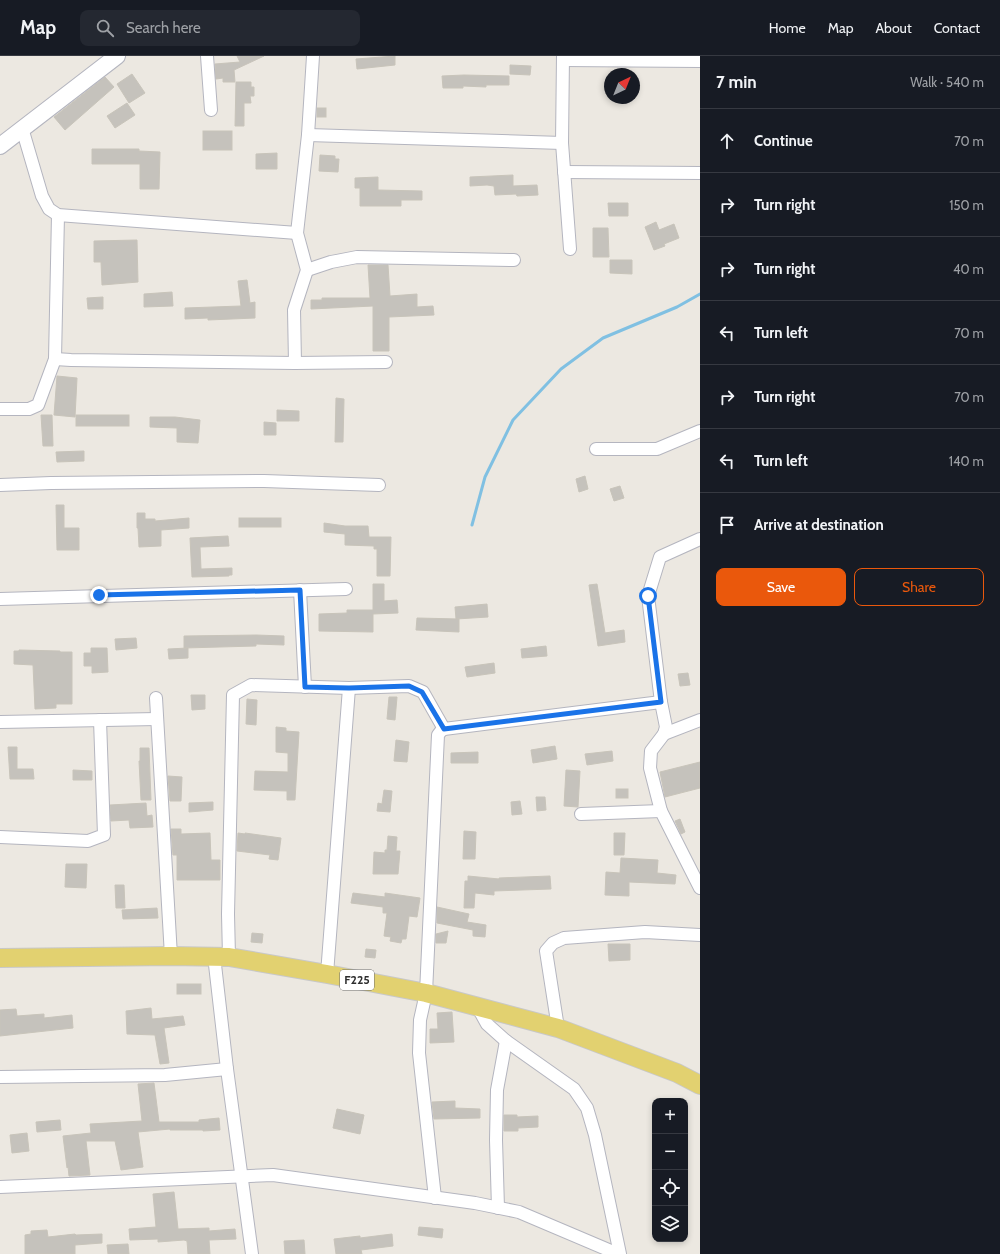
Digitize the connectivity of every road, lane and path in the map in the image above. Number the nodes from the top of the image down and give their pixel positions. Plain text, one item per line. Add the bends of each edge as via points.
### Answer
1 (117, 56) edge
2 (207, 56) edge
3 (313, 56) edge
4 (563, 58) edge
5 (700, 61) edge
6 (211, 110) dead end
7 (22, 128) junction
8 (308, 134) junction
9 (562, 143) junction
10 (0, 146) edge
11 (564, 172) junction
12 (700, 173) edge
13 (58, 215) junction
14 (297, 234) junction
15 (570, 249) dead end
16 (514, 260) dead end
17 (306, 270) junction
18 (55, 359) junction
19 (386, 362) dead end
20 (295, 363) junction
21 (0, 409) edge
22 (700, 431) edge
23 (596, 449) dead end
24 (0, 485) edge
25 (379, 485) dead end
26 (700, 539) edge
27 (346, 589) dead end
28 (300, 590) junction
29 (0, 599) edge
30 (305, 687) junction
31 (349, 688) junction
32 (156, 698) dead end
33 (661, 702) junction
34 (158, 719) junction
35 (100, 720) junction
36 (700, 720) edge
37 (0, 722) edge
38 (444, 729) junction
39 (664, 734) junction
40 (661, 810) junction
41 (581, 814) dead end
42 (0, 837) edge
43 (700, 888) edge
44 (700, 935) edge
45 (171, 956) junction
46 (222, 957) junction
47 (0, 958) edge
48 (326, 974) junction
49 (426, 993) junction
50 (477, 1006) junction
51 (558, 1028) junction
52 (506, 1041) junction
53 (226, 1069) junction
54 (0, 1077) edge
55 (700, 1085) edge
56 (242, 1177) junction
57 (0, 1187) edge
58 (435, 1198) junction
59 (498, 1208) junction
60 (252, 1254) edge
61 (619, 1254) edge

1 - 7 street
2 - 6 street
3 - 8 street
4 - 5 street
4 - 9 street
7 - 10 street
7 - 13 street via 42,196 49,209
8 - 9 street
8 - 14 street
9 - 11 street
11 - 12 street
11 - 15 street
13 - 14 street
13 - 18 street
14 - 17 street
16 - 17 street via 357,257
17 - 20 street via 294,310
18 - 20 street
18 - 21 street via 38,405 29,409
19 - 20 street
22 - 23 street via 657,449
24 - 25 street via 51,482 264,481
26 - 33 street via 660,557 648,596
27 - 28 street
28 - 29 street
28 - 30 street
30 - 31 street
30 - 46 street via 251,686 233,695 228,914
31 - 38 street via 409,686 422,692
31 - 48 street
32 - 34 street
33 - 38 street
33 - 39 street via 666,727
34 - 35 street
34 - 45 street
35 - 37 street
35 - 42 street via 104,835 88,841
36 - 39 street
38 - 49 street via 438,735
39 - 40 street via 651,751 650,768
40 - 41 street
40 - 43 street
44 - 51 street via 645,932 564,938 553,943 546,951
45 - 46 main road, F225
45 - 47 main road, F225
46 - 48 main road, F225
46 - 53 street
48 - 49 main road, F225
49 - 50 main road, F225
49 - 58 street via 420,1020 419,1053
50 - 51 main road, F225
50 - 52 street via 488,1024
51 - 55 main road, F225 via 677,1073
52 - 59 street via 497,1090
52 - 61 street via 574,1089 587,1108 595,1135
53 - 54 street via 165,1075
53 - 56 street
56 - 57 street
56 - 58 street via 273,1175
56 - 60 street
58 - 59 street
59 - 61 street via 520,1212

